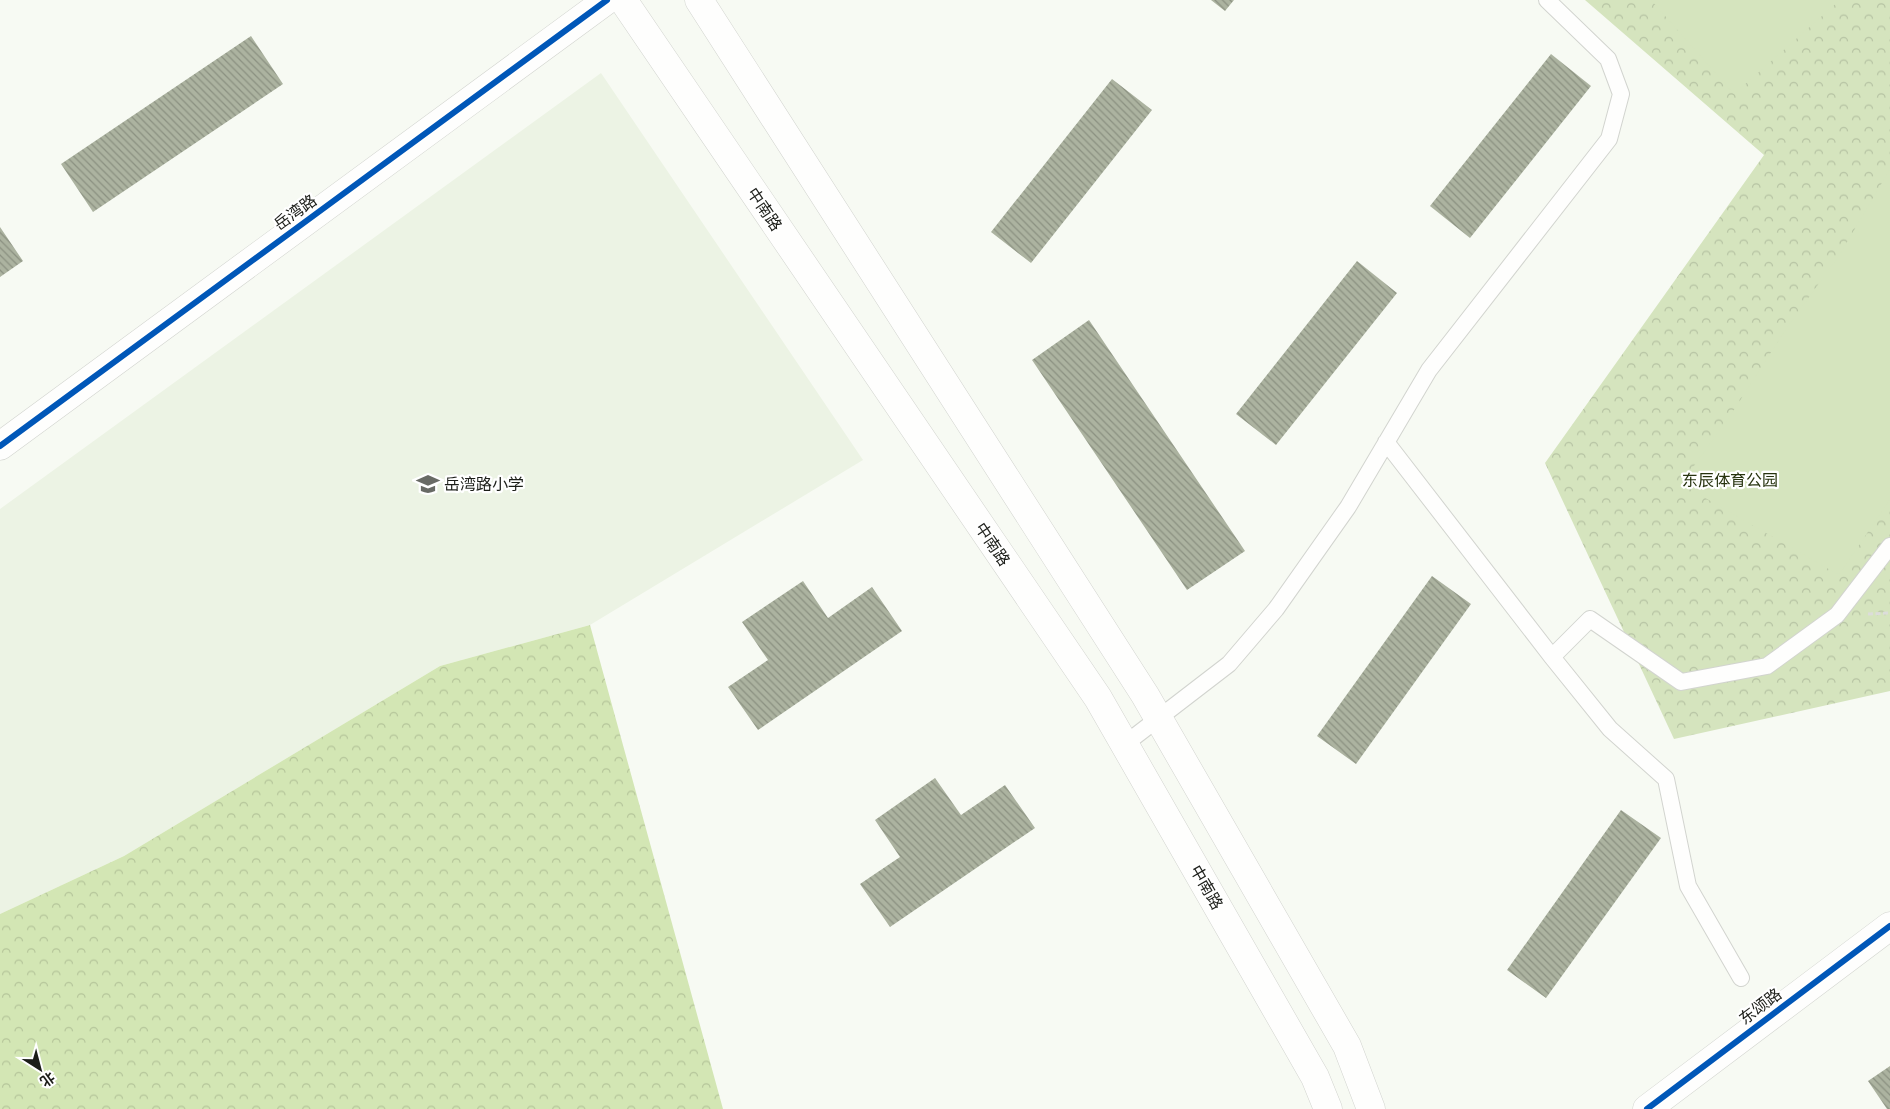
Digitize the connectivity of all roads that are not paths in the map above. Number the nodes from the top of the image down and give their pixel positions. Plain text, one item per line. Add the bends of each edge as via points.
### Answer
1 (607, 0) edge
2 (623, 0) edge
3 (700, 0) edge
4 (1547, 0) edge
5 (1386, 442) junction
6 (0, 446) edge
7 (1890, 546) edge
8 (1552, 657) junction
9 (1159, 718) junction
10 (1125, 744) junction
11 (1890, 926) edge
12 (1741, 978) dead end
13 (1328, 1109) edge
14 (1371, 1109) edge
15 (1647, 1109) edge

1 - 6 main road, 岳湾路
2 - 10 main road, 中南路 via 1093,690
3 - 9 main road
4 - 5 lane via 1608,59 1621,94 1609,139 1429,370
5 - 8 lane
5 - 9 lane via 1348,507 1276,609 1229,664
7 - 8 lane via 1837,615 1767,666 1681,682 1590,619
8 - 12 lane via 1610,729 1666,779 1688,886
9 - 10 lane
9 - 14 main road via 1347,1046
10 - 13 main road, 中南路 via 1315,1077
11 - 15 main road, 东颂路

